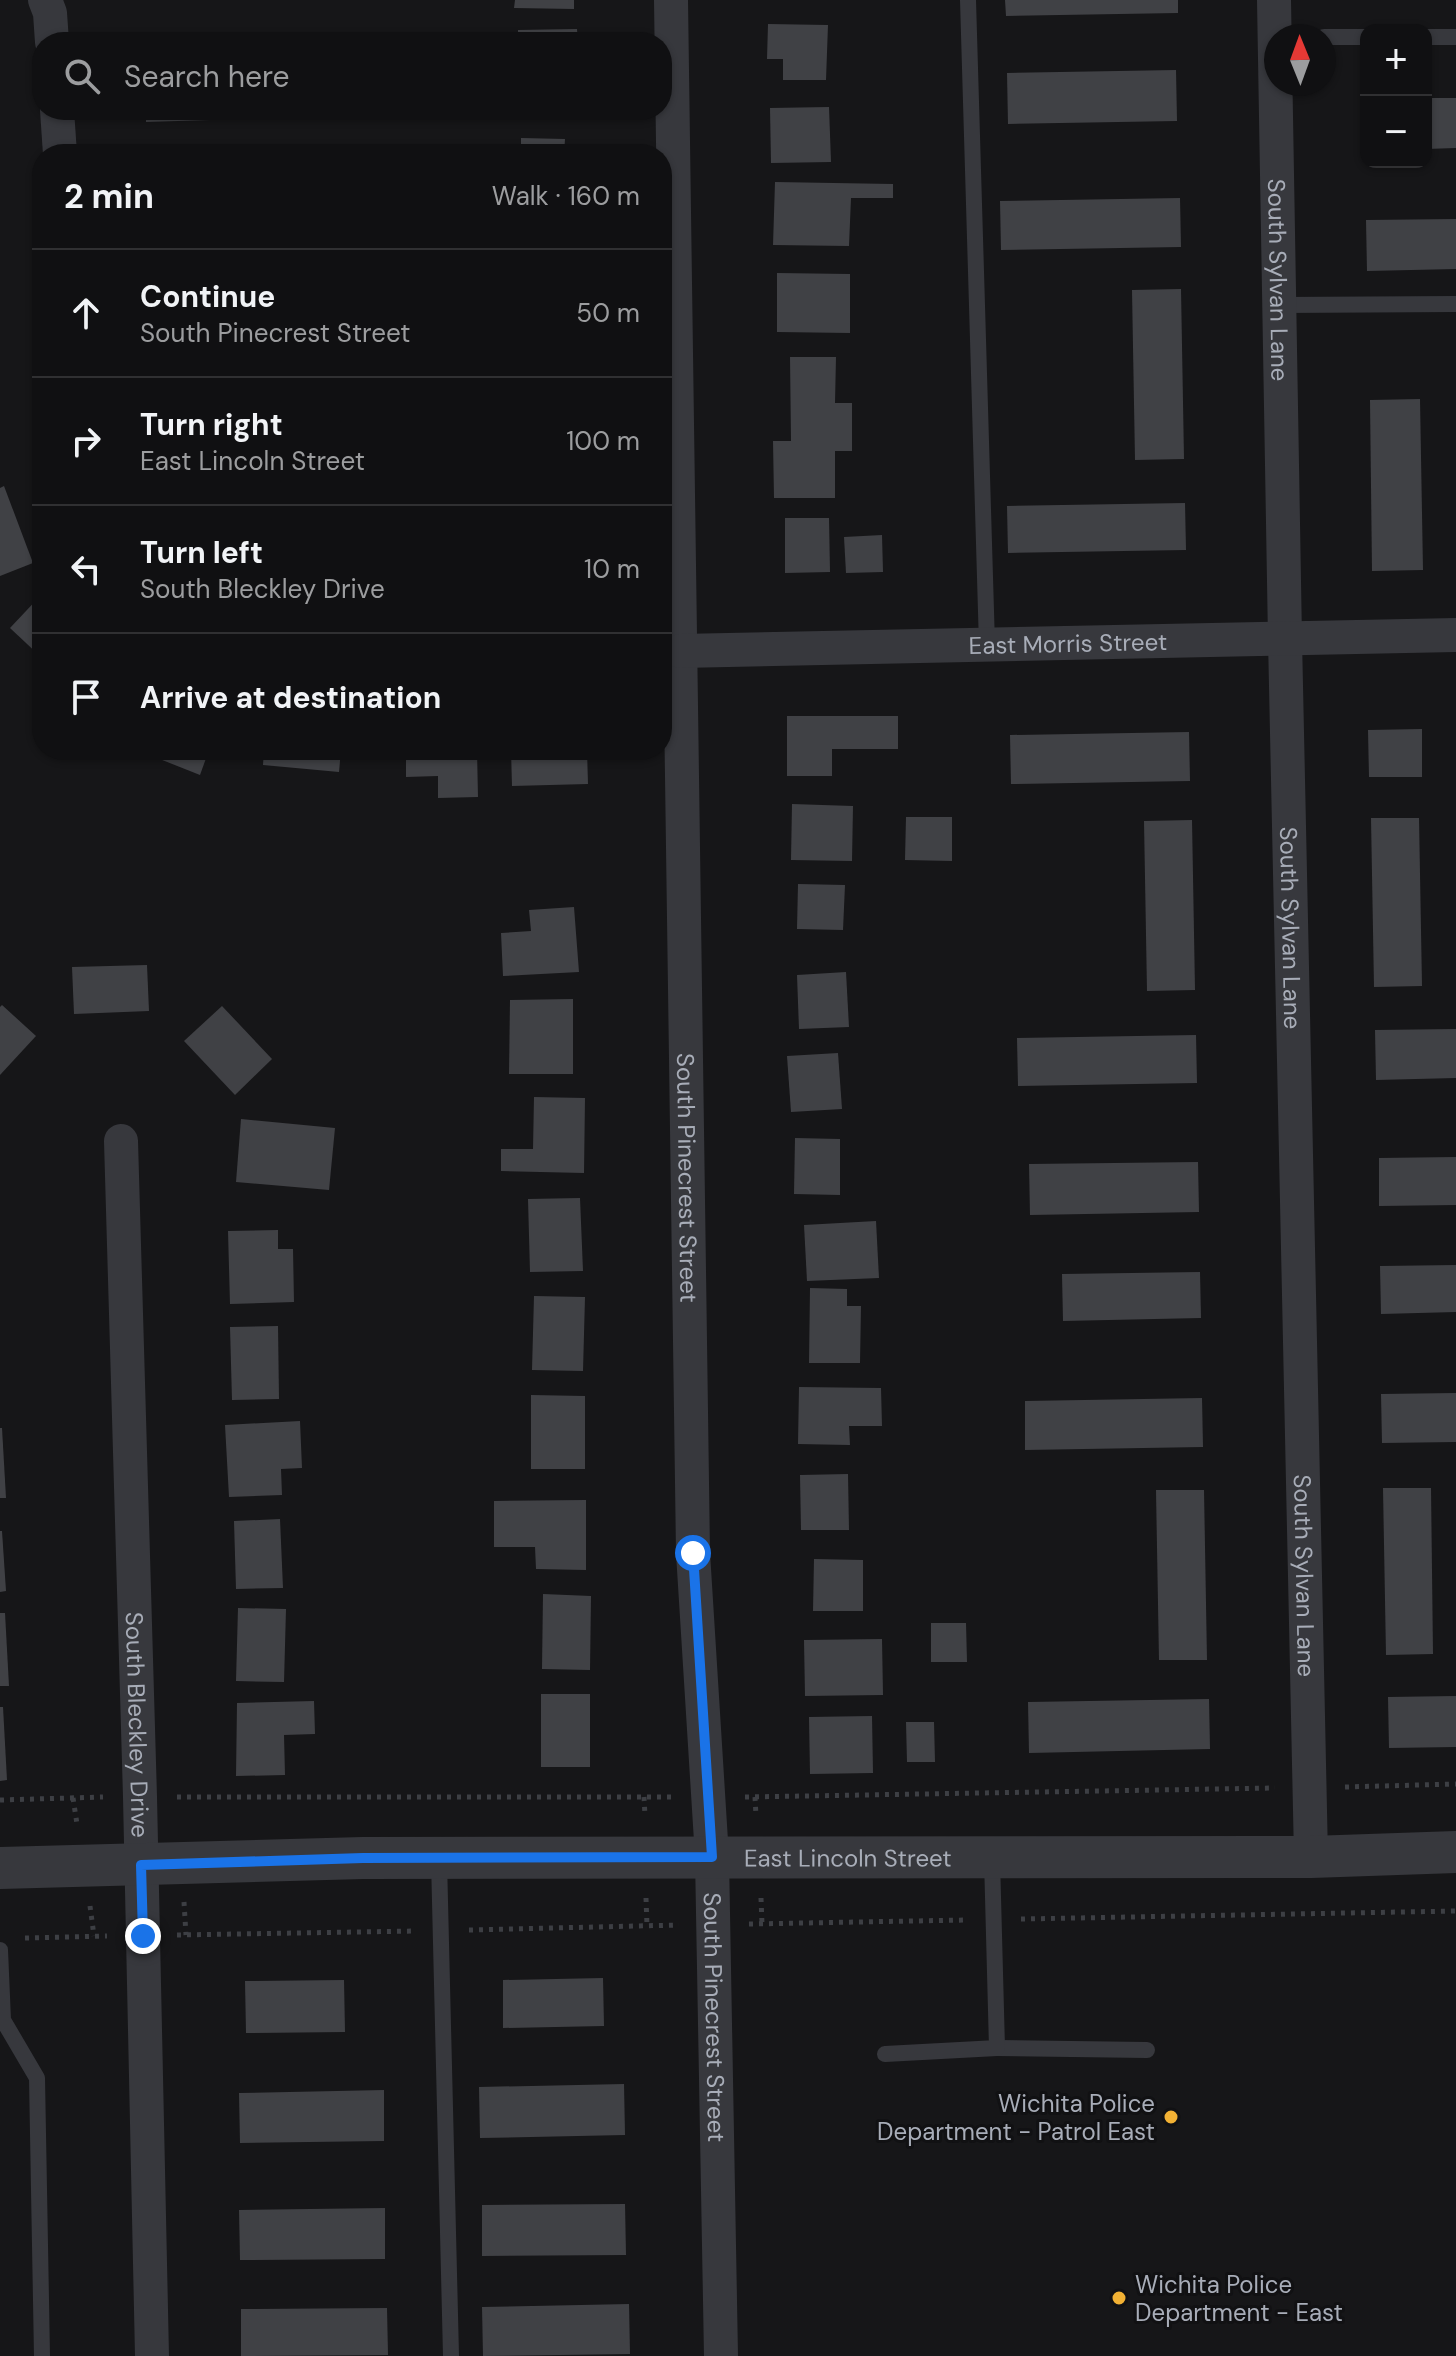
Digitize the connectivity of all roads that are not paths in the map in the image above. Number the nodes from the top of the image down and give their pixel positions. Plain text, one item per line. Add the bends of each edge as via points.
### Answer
1 (45, 0) edge
2 (671, 0) edge
3 (968, 0) edge
4 (1274, 0) edge
5 (1275, 24) edge
6 (51, 32) edge
7 (671, 32) edge
8 (1336, 37) edge
9 (1360, 37) edge
10 (1432, 37) edge
11 (1456, 37) edge
12 (1276, 96) edge
13 (58, 120) edge
14 (671, 120) edge
15 (59, 144) edge
16 (671, 144) edge
17 (1456, 304) edge
18 (1280, 305) junction
19 (672, 615) edge
20 (1456, 635) edge
21 (1285, 639) junction
22 (987, 645) junction
23 (680, 651) junction
24 (121, 1141) dead end
25 (1456, 1852) edge
26 (712, 1857) junction
27 (992, 1857) junction
28 (1311, 1857) junction
29 (439, 1858) junction
30 (141, 1865) junction
31 (0, 1868) edge
32 (0, 1950) edge
33 (1, 2021) edge
34 (997, 2048) junction
35 (1147, 2050) dead end
36 (885, 2054) dead end
37 (42, 2356) edge
38 (152, 2356) edge
39 (451, 2356) edge
40 (721, 2356) edge

1 - 6 street
2 - 7 street, South Pinecrest Street
3 - 22 lane
4 - 5 street, South Sylvan Lane
8 - 9 lane
10 - 11 lane
12 - 18 street, South Sylvan Lane
13 - 15 street
14 - 16 street, South Pinecrest Street
17 - 18 lane
18 - 21 street, South Sylvan Lane
19 - 23 street, South Pinecrest Street
20 - 21 street, East Morris Street
21 - 22 street, East Morris Street
21 - 28 street, South Sylvan Lane
22 - 23 street, East Morris Street
23 - 26 street, South Pinecrest Street via 693,1553
24 - 30 street, South Bleckley Drive
25 - 28 street, East Lincoln Street
26 - 27 street, East Lincoln Street
26 - 29 street, East Lincoln Street
26 - 40 street, South Pinecrest Street
27 - 28 street, East Lincoln Street
27 - 34 lane
29 - 30 street, East Lincoln Street
29 - 39 lane
30 - 31 street, East Lincoln Street
30 - 38 street, South Bleckley Drive
32 - 33 lane
33 - 37 lane via 37,2078
34 - 35 lane
34 - 36 lane

